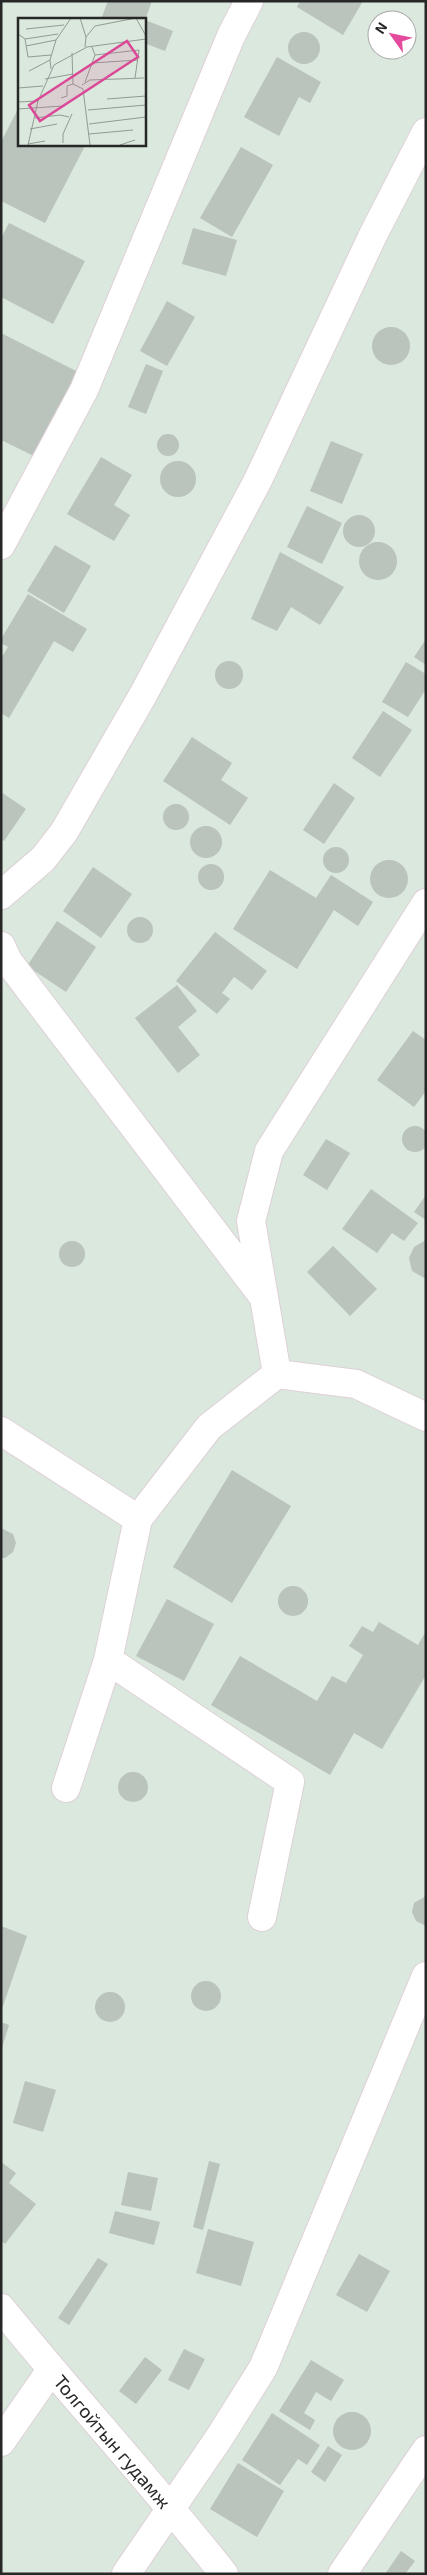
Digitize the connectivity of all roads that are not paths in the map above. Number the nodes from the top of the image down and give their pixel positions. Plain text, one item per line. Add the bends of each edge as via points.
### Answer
1 (250, 1) edge
2 (426, 132) edge
3 (1, 546) edge
4 (1, 895) edge
5 (426, 903) edge
6 (1, 946) edge
7 (264, 1297) junction
8 (277, 1374) junction
9 (426, 1417) edge
10 (1, 1431) edge
11 (138, 1520) junction
12 (108, 1660) junction
13 (66, 1788) dead end
14 (262, 1917) dead end
15 (426, 1976) edge
16 (1, 2308) edge
17 (51, 2370) junction
18 (1, 2442) edge
19 (426, 2450) edge
20 (171, 2507) junction
21 (126, 2574) edge
22 (224, 2574) edge
23 (342, 2574) edge

1 - 3 street via 231,36 84,390
2 - 4 street via 372,235 257,482 143,695 64,832 43,859
5 - 7 street via 269,1150 251,1221
6 - 7 street via 14,969
7 - 8 street
8 - 9 street via 356,1384
8 - 11 street via 209,1426
10 - 11 street
11 - 12 street
12 - 13 street
12 - 14 street via 290,1782
15 - 20 street via 263,2368 220,2438
16 - 17 street, Толгойтын гудамж
17 - 18 street
17 - 20 street, Толгойтын гудамж
19 - 23 street
20 - 21 street
20 - 22 street, Толгойтын гудамж

